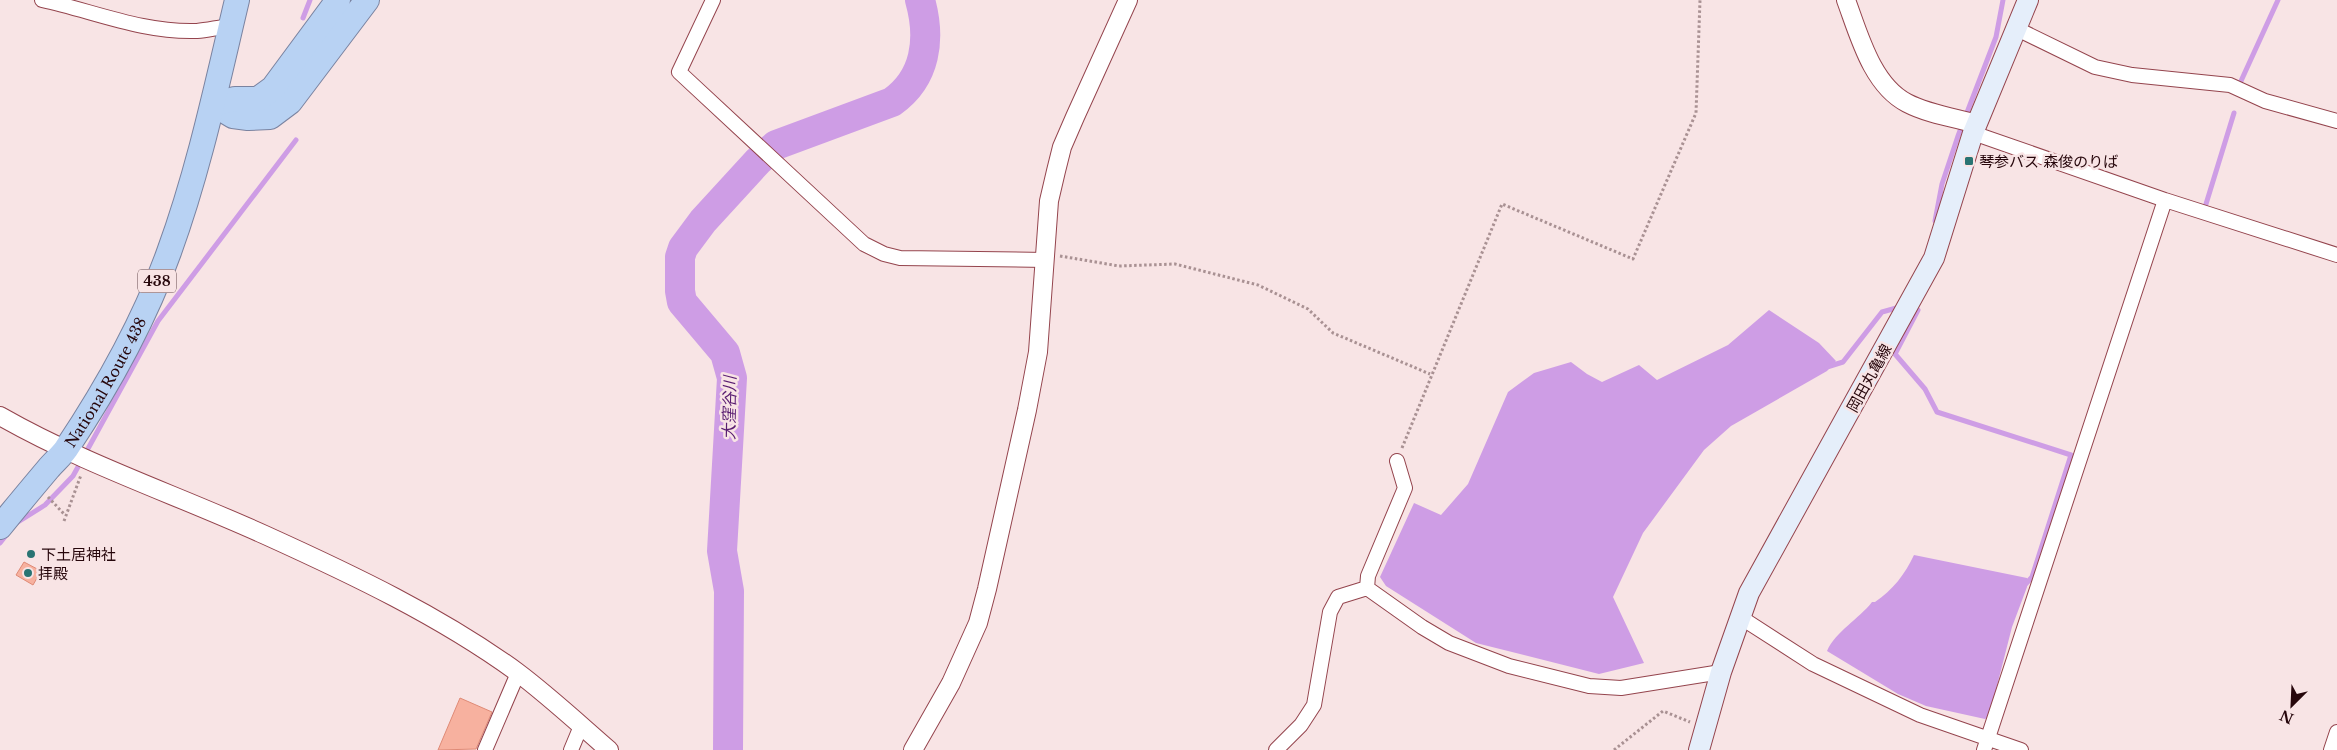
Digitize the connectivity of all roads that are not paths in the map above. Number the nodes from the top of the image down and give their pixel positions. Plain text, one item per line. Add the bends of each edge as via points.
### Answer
1 (42, 0) edge
2 (238, 0) edge
3 (338, 0) edge
4 (367, 0) edge
5 (713, 0) edge
6 (1128, 0) edge
7 (1846, 0) edge
8 (2028, 0) edge
9 (231, 26) junction
10 (2015, 28) junction
11 (212, 104) junction
12 (2337, 121) edge
13 (1969, 124) junction
14 (2165, 200) junction
15 (2337, 255) edge
16 (1046, 257) junction
17 (0, 416) edge
18 (78, 458) junction
19 (1396, 461) road end
20 (0, 527) edge
21 (1367, 588) junction
22 (1740, 617) junction
23 (1721, 672) junction
24 (518, 673) junction
25 (581, 726) junction
26 (2337, 732) edge
27 (1986, 744) edge
28 (485, 750) edge
29 (571, 750) edge
30 (609, 750) edge
31 (912, 750) edge
32 (1276, 750) edge
33 (1699, 750) edge
34 (2022, 750) edge
35 (2331, 750) edge

1 - 9 street via 163,30 198,31
2 - 9 highway, National Route 438 / 438
3 - 11 highway via 273,88 258,99
4 - 11 highway via 290,102 270,117 233,116
5 - 16 street via 679,72 864,244 900,258
6 - 16 street via 1062,147 1050,200
7 - 13 street via 1872,63 1891,90 1918,108
8 - 10 main road, 岡田丸亀線
9 - 11 highway, National Route 438 / 438
10 - 12 street via 2104,70 2230,85 2265,101
10 - 13 main road, 岡田丸亀線
11 - 18 highway, National Route 438 / 438 via 169,253 132,336 83,421
13 - 14 street
13 - 22 main road, 岡田丸亀線 via 1934,258 1749,593
14 - 15 street
14 - 27 street
16 - 31 street via 1038,352 978,623 965,654
17 - 18 street
18 - 20 highway, National Route 438 / 438
18 - 24 street via 266,535 353,577 459,634
19 - 21 street via 1405,488 1368,576
21 - 23 street via 1449,643 1509,666 1580,684 1621,688
21 - 32 street via 1338,597 1330,612 1314,705 1309,716
22 - 23 main road, 岡田丸亀線
22 - 27 street via 1813,664
23 - 33 main road, 岡田丸亀線
24 - 25 street
24 - 28 street
25 - 29 street
25 - 30 street
26 - 35 street
27 - 34 street

